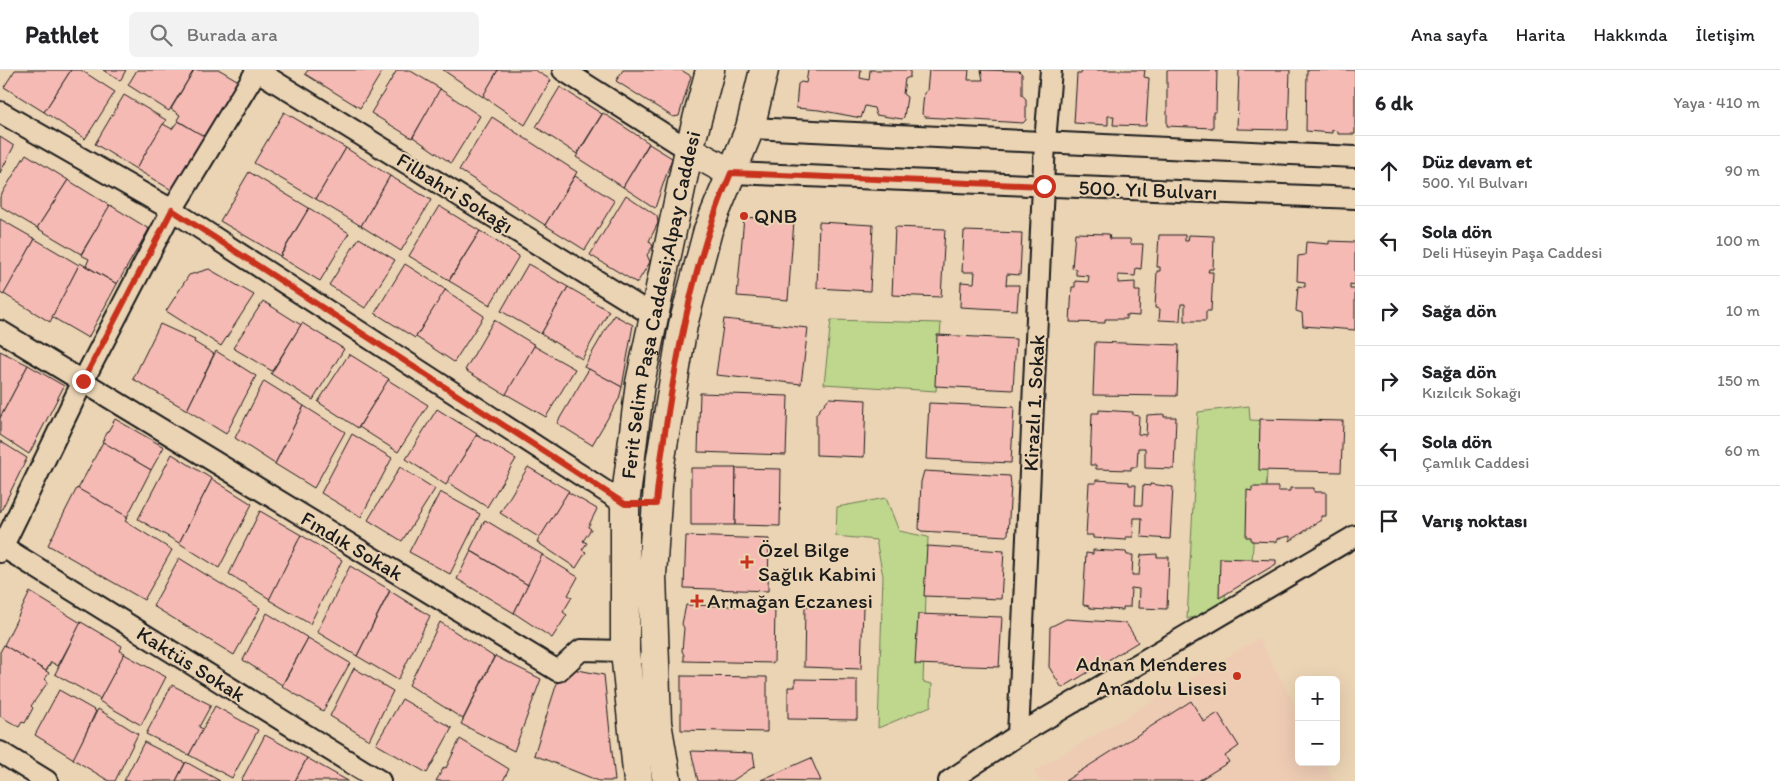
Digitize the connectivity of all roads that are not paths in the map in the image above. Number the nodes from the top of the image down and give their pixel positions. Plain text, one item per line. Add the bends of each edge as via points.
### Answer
1 (256, 70) edge
2 (563, 70) edge
3 (710, 70) edge
4 (764, 70) edge
5 (1051, 70) edge
6 (0, 112) edge
7 (750, 128) junction
8 (1044, 142) junction
9 (689, 150) junction
10 (1355, 157) edge
11 (731, 173) junction
12 (1044, 186) junction
13 (1355, 198) edge
14 (172, 210) junction
15 (654, 316) junction
16 (0, 330) edge
17 (83, 381) junction
18 (625, 504) junction
19 (656, 504) junction
20 (1355, 536) edge
21 (1, 548) edge
22 (625, 651) junction
23 (1018, 736) junction
24 (0, 752) edge
25 (47, 781) edge
26 (380, 781) edge
27 (638, 781) edge
28 (667, 781) edge
29 (950, 781) edge

1 - 14 street
1 - 15 street, Filbahri Sokağı
2 - 9 street
3 - 9 main road, Ferit Selim Paşa Caddesi;Alpay Caddesi
4 - 7 main road
5 - 8 street, Kirazlı 1. Sokak
6 - 14 street
7 - 8 street, 500. Yıl Bulvarı
7 - 11 main road
8 - 10 street, 500. Yıl Bulvarı
8 - 12 street, Kirazlı 1. Sokak
9 - 11 main road
9 - 15 main road, Ferit Selim Paşa Caddesi;Alpay Caddesi
11 - 12 street, 500. Yıl Bulvarı
11 - 19 main road via 708,230 683,324
12 - 13 street, 500. Yıl Bulvarı
12 - 23 street, Kirazlı 1. Sokak
14 - 17 street
14 - 18 street
15 - 18 main road, Ferit Selim Paşa Caddesi;Alpay Caddesi via 640,383
16 - 17 street
17 - 21 street
17 - 22 street, Fındık Sokak via 558,671 581,650
18 - 19 main road
18 - 22 main road, Ferit Selim Paşa Caddesi;Alpay Caddesi
19 - 28 main road via 652,576 657,723
20 - 23 street
21 - 26 street, Kaktüs Sokak
22 - 27 main road, Ferit Selim Paşa Caddesi;Alpay Caddesi
23 - 29 street
24 - 25 street

